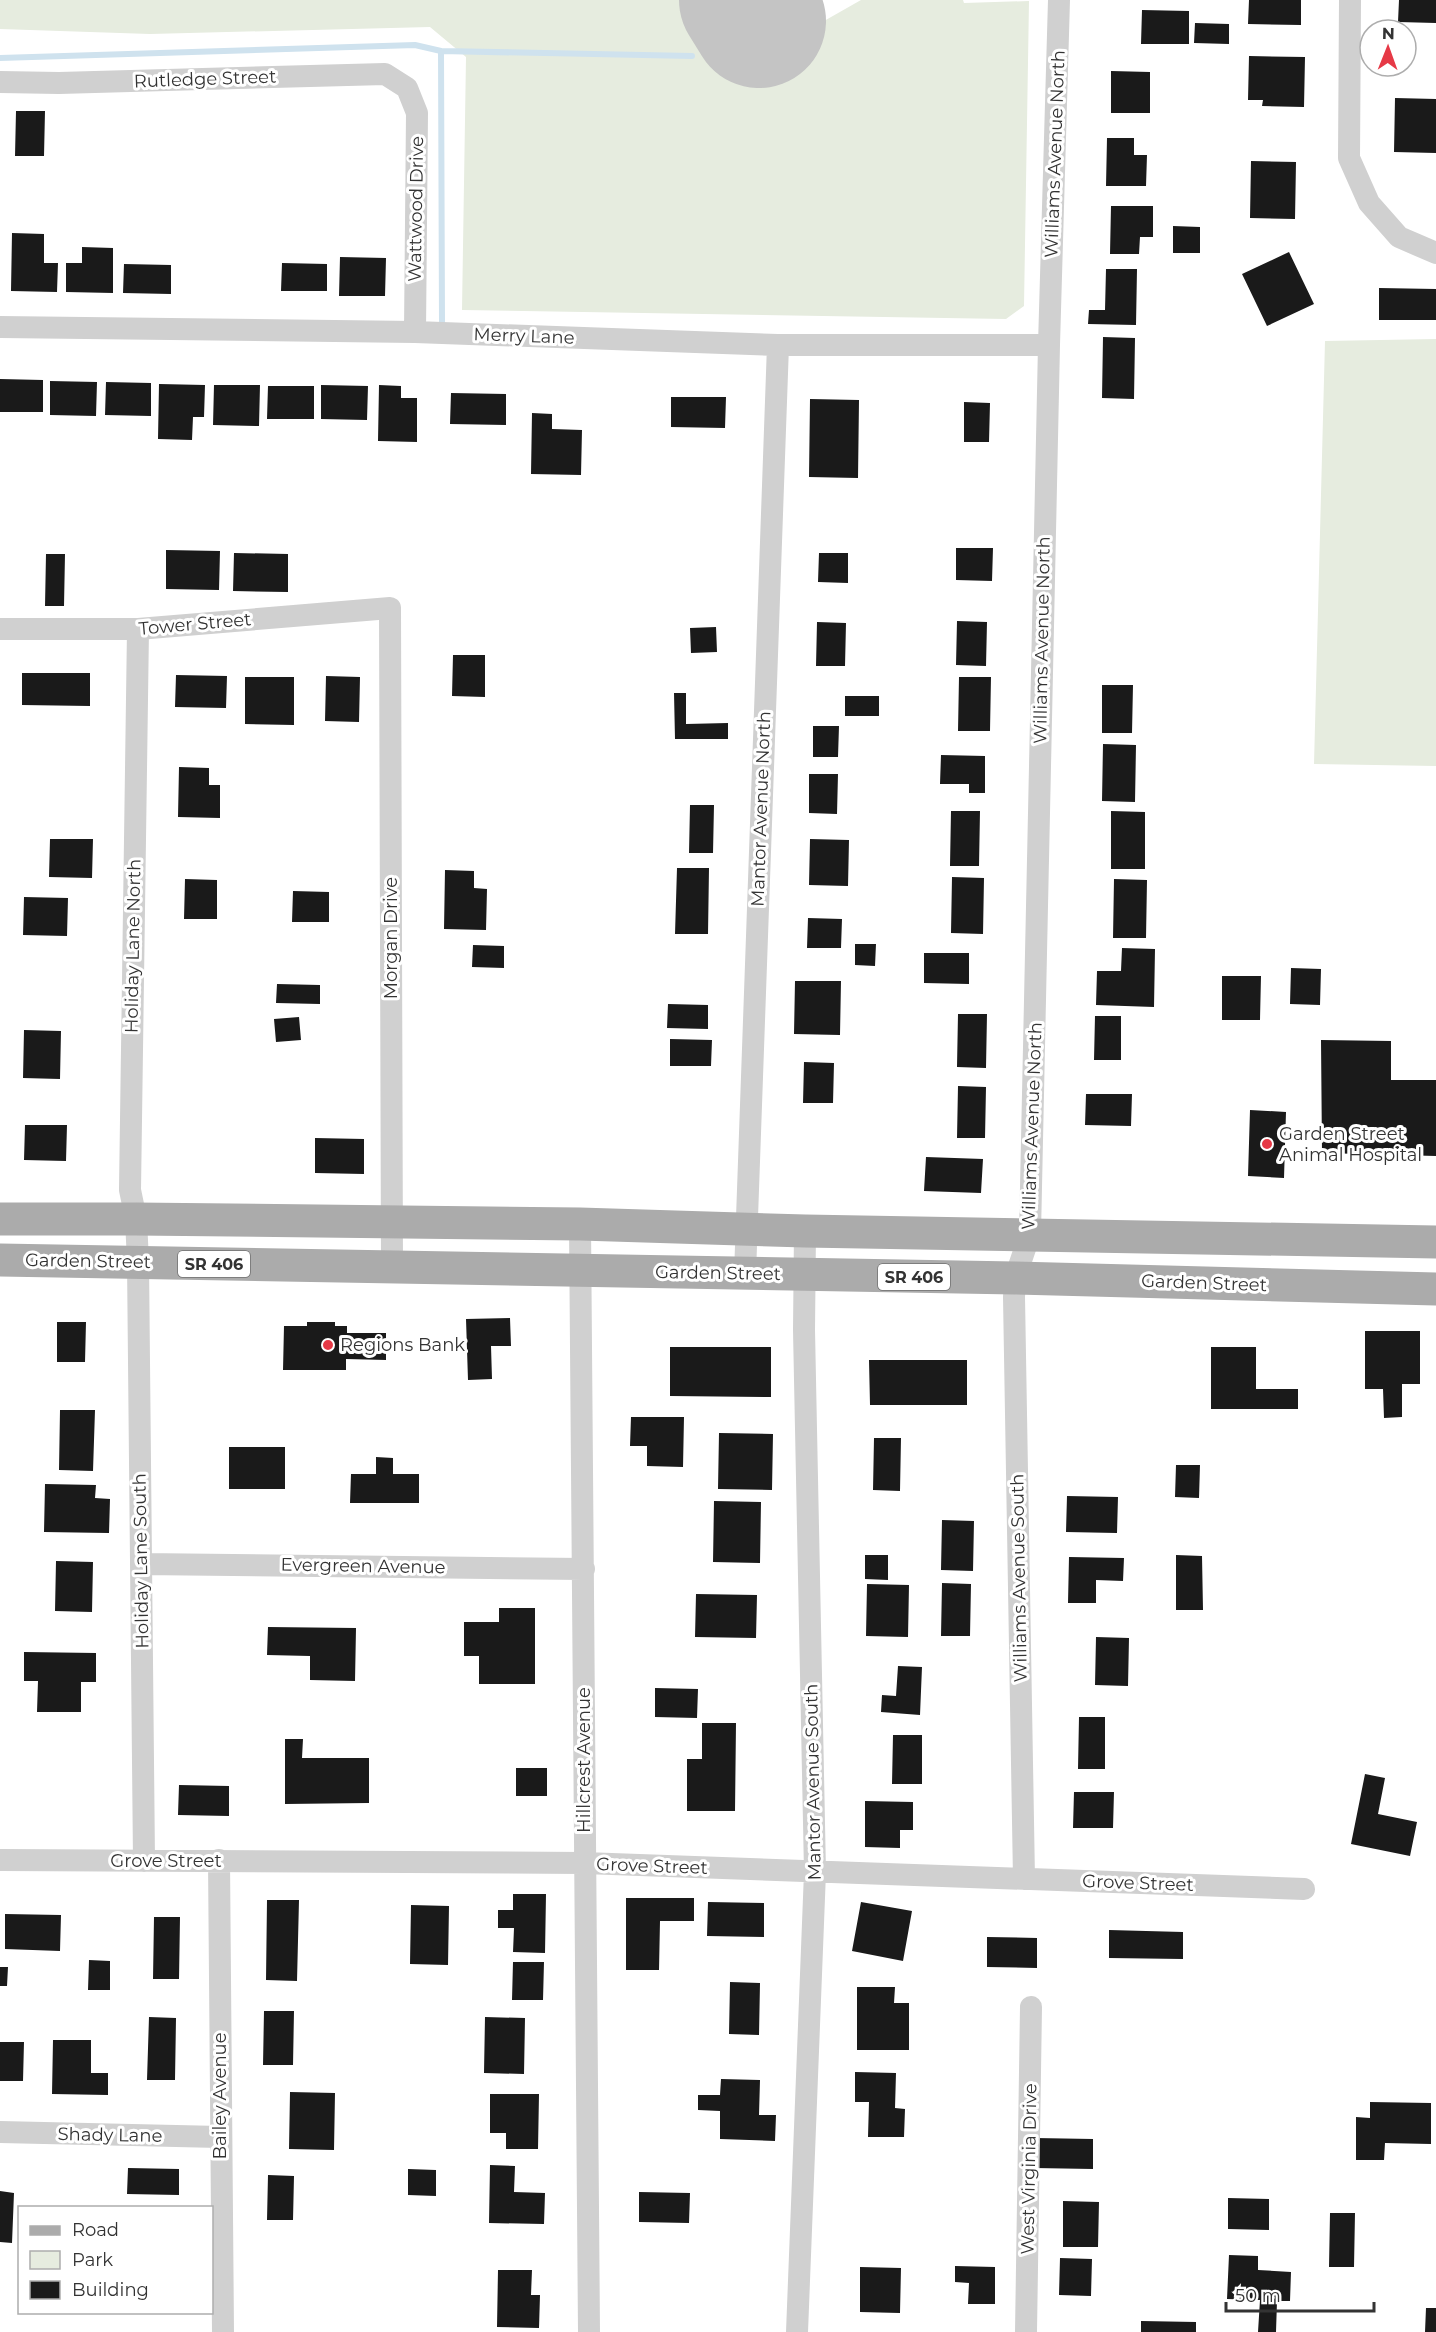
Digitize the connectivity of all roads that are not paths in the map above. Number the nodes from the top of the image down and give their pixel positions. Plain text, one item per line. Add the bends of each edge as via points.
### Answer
1 (1059, 0) edge
2 (1350, 0) edge
3 (0, 82) edge
4 (407, 88) joint
5 (1436, 253) edge
6 (0, 327) edge
7 (415, 332) junction
8 (778, 345) junction
9 (1049, 345) junction
10 (390, 608) joint
11 (0, 629) edge
12 (138, 629) junction
13 (136, 1218) junction
14 (0, 1219) edge
15 (392, 1222) junction
16 (580, 1224) junction
17 (747, 1230) junction
18 (805, 1231) junction
19 (1030, 1234) junction
20 (1212, 1237) junction
21 (1436, 1242) edge
22 (0, 1260) edge
23 (138, 1262) junction
24 (392, 1268) junction
25 (580, 1271) junction
26 (745, 1274) junction
27 (804, 1275) junction
28 (1015, 1278) junction
29 (1230, 1284) junction
30 (1436, 1289) edge
31 (141, 1564) junction
32 (584, 1569) junction
33 (0, 1860) edge
34 (219, 1860) junction
35 (144, 1861) junction
36 (585, 1863) junction
37 (815, 1872) junction
38 (1024, 1879) junction
39 (1304, 1889) dead end
40 (1031, 2007) dead end
41 (0, 2132) edge
42 (220, 2137) junction
43 (223, 2332) edge
44 (589, 2332) edge
45 (797, 2332) edge
46 (1026, 2332) edge

1 - 9 street, Williams Avenue North
2 - 5 street via 1349,158 1369,202 1399,237
3 - 4 street, Rutledge Street via 385,74
4 - 7 street, Wattwood Drive via 417,113
6 - 7 street, Merry Lane
7 - 8 street, Merry Lane
8 - 9 street, Merry Lane
8 - 17 street, Mantor Avenue North
9 - 19 street, Williams Avenue North
10 - 12 street, Tower Street
10 - 15 street, Morgan Drive
11 - 12 street, Tower Street
12 - 13 street, Holiday Lane North via 130,1190
13 - 14 main road
13 - 15 main road
13 - 23 street, Holiday Lane North
15 - 16 main road
15 - 24 street, Morgan Drive
16 - 17 main road
16 - 25 street, Hillcrest Avenue
17 - 18 main road
17 - 26 street, Mantor Avenue North
18 - 19 main road
18 - 27 street, Mantor Avenue South
19 - 20 main road
19 - 28 street, Williams Avenue North
20 - 21 main road
20 - 29 main road via 1230,1264
22 - 23 main road, Garden Street / SR 406
23 - 24 main road, Garden Street / SR 406
23 - 31 street, Holiday Lane South
24 - 25 main road, Garden Street / SR 406
25 - 26 main road, Garden Street / SR 406
25 - 32 street, Hillcrest Avenue
26 - 27 main road, Garden Street / SR 406
27 - 28 main road, Garden Street / SR 406
27 - 37 street, Mantor Avenue South
28 - 29 main road, Garden Street / SR 406
28 - 38 street, Williams Avenue South
29 - 30 main road, Garden Street / SR 406
31 - 32 street, Evergreen Avenue
31 - 35 street, Holiday Lane South
32 - 36 street, Hillcrest Avenue
33 - 35 street, Grove Street
34 - 35 street, Grove Street
34 - 36 street, Grove Street
34 - 42 street, Bailey Avenue
36 - 37 street, Grove Street
36 - 44 street, Hillcrest Avenue
37 - 38 street, Grove Street
37 - 45 street, Mantor Avenue South
38 - 39 street, Grove Street
40 - 46 street, West Virginia Drive
41 - 42 street, Shady Lane
42 - 43 street, Bailey Avenue

